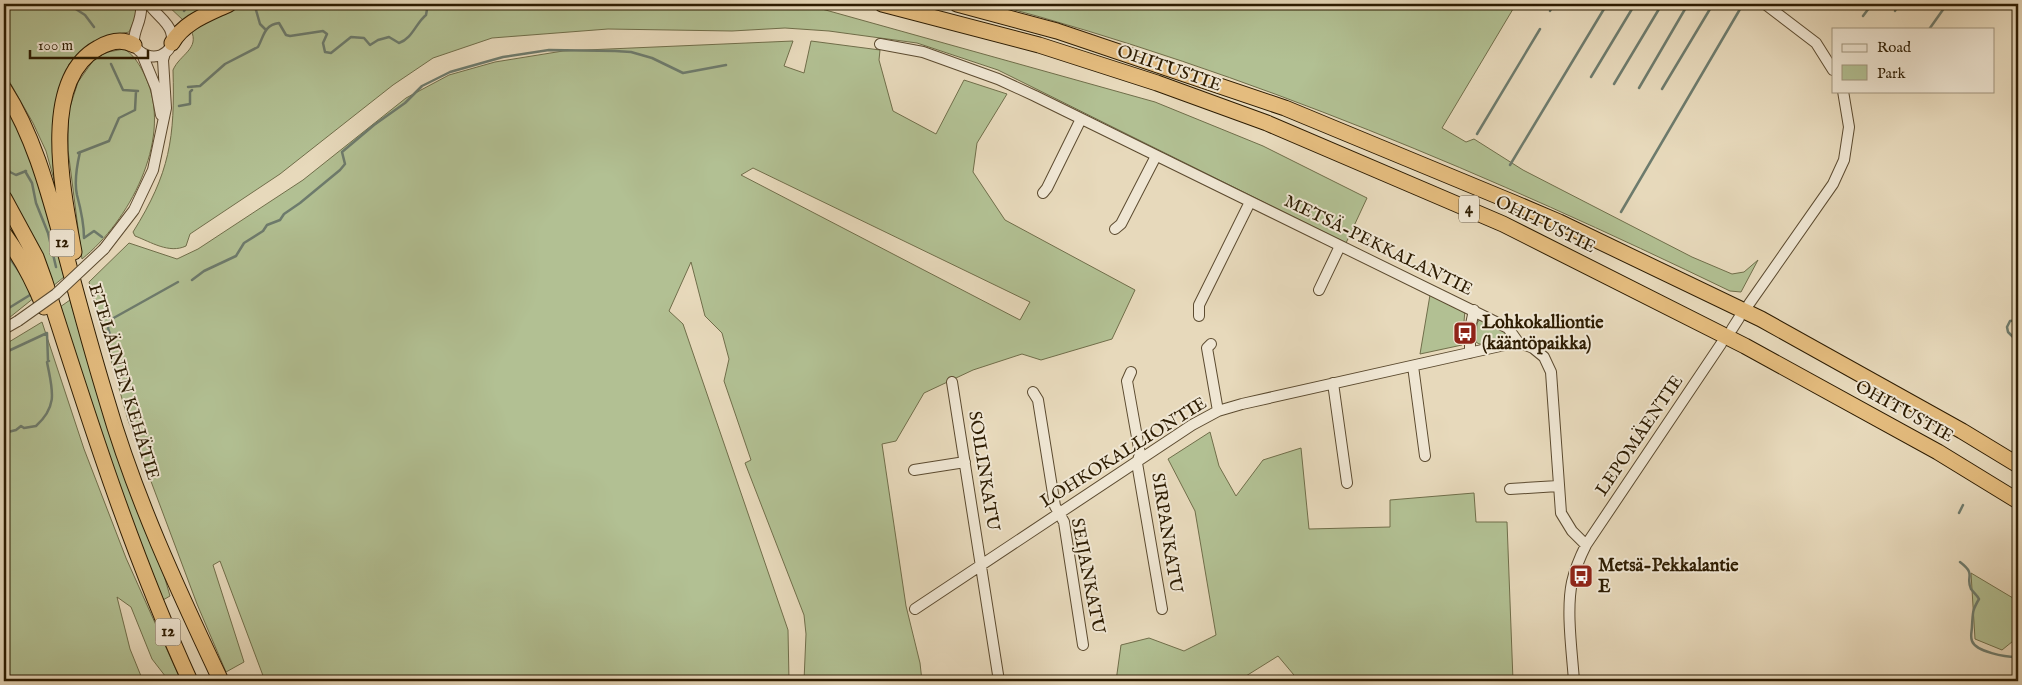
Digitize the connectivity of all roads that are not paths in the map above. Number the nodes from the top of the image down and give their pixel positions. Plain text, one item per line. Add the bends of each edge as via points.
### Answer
1 (141, 4) edge
2 (149, 4) edge
3 (229, 4) edge
4 (882, 4) edge
5 (957, 4) edge
6 (1765, 4) edge
7 (880, 44) dead end
8 (168, 48) junction
9 (138, 50) junction
10 (1832, 68) edge
11 (4, 89) edge
12 (1843, 92) edge
13 (1081, 119) junction
14 (162, 123) junction
15 (1156, 156) junction
16 (1043, 193) dead end
17 (4, 198) edge
18 (1250, 202) junction
19 (1115, 229) dead end
20 (4, 234) edge
21 (1340, 246) junction
22 (1319, 290) dead end
23 (1749, 304) dead end
24 (1474, 310) junction
25 (1199, 316) dead end
26 (1739, 318) dead end
27 (1732, 328) dead end
28 (4, 329) edge
29 (1518, 342) junction
30 (1211, 344) dead end
31 (1722, 344) dead end
32 (1470, 353) junction
33 (1413, 366) junction
34 (1131, 372) dead end
35 (952, 382) dead end
36 (1333, 383) junction
37 (1033, 392) dead end
38 (107, 402) junction
39 (85, 408) junction
40 (1218, 411) junction
41 (1425, 456) dead end
42 (965, 462) junction
43 (1137, 463) junction
44 (2018, 465) edge
45 (914, 470) dead end
46 (1347, 483) dead end
47 (1558, 486) junction
48 (1510, 489) dead end
49 (2018, 501) edge
50 (1059, 513) junction
51 (1586, 545) junction
52 (981, 565) junction
53 (915, 609) dead end
54 (1162, 609) dead end
55 (1084, 645) dead end
56 (190, 681) edge
57 (221, 681) edge
58 (999, 681) edge
59 (1574, 681) edge

1 - 9 street via 141,20 134,34
2 - 8 street via 170,28
3 - 8 highway via 190,24 176,35
4 - 49 highway, OHITUSTIE / 4 via 1039,45 1157,83 1267,123 1503,224 1745,346 1938,452
5 - 44 highway, OHITUSTIE / 4 via 1057,32 1285,108 1543,215 1761,319
6 - 10 street via 1816,43
7 - 13 street, METSÄ-PEKKALANTIE via 923,52 998,79
8 - 9 street via 156,57 148,57
8 - 14 street via 163,60 166,108
9 - 14 street via 156,88
9 - 38 highway via 123,41 108,43 80,61 67,87 60,125 62,172 70,229
11 - 38 highway, ETELÄINEN KEHÄTIE / 12 via 40,166
12 - 23 street via 1849,127 1844,160 1833,184
13 - 15 street, METSÄ-PEKKALANTIE
13 - 16 street
14 - 28 street, bridge via 157,156 134,210 104,249 56,294
15 - 18 street, METSÄ-PEKKALANTIE
15 - 19 street
17 - 39 highway, 12 via 39,265
18 - 21 street, METSÄ-PEKKALANTIE
18 - 25 street via 1199,305
20 - 39 highway via 33,280
21 - 22 street
21 - 24 street, METSÄ-PEKKALANTIE
24 - 29 street, METSÄ-PEKKALANTIE via 1508,328
24 - 32 street
26 - 27 street
29 - 32 street, LOHKOKALLIONTIE
29 - 47 street, METSÄ-PEKKALANTIE via 1544,357 1550,372
30 - 40 street via 1207,348
31 - 51 street, LEPOMÄENTIE
32 - 33 street, LOHKOKALLIONTIE
33 - 36 street, LOHKOKALLIONTIE
33 - 41 street
34 - 43 street, SIRPANKATU via 1128,381 1140,454
35 - 42 street, SOILINKATU
36 - 40 street, LOHKOKALLIONTIE
36 - 46 street
37 - 50 street, SEIJANKATU via 1038,400 1055,506
38 - 57 highway, ETELÄINEN KEHÄTIE / 12 via 158,542
39 - 56 highway, 12 via 130,536
40 - 43 street, LOHKOKALLIONTIE
42 - 45 street
42 - 52 street, SOILINKATU
43 - 50 street, LOHKOKALLIONTIE
43 - 54 street, SIRPANKATU
47 - 48 street
47 - 51 street, METSÄ-PEKKALANTIE via 1561,513
50 - 52 street, LOHKOKALLIONTIE
50 - 55 street, SEIJANKATU via 1064,522
51 - 59 street via 1571,584
52 - 53 street, LOHKOKALLIONTIE
52 - 58 street, SOILINKATU

